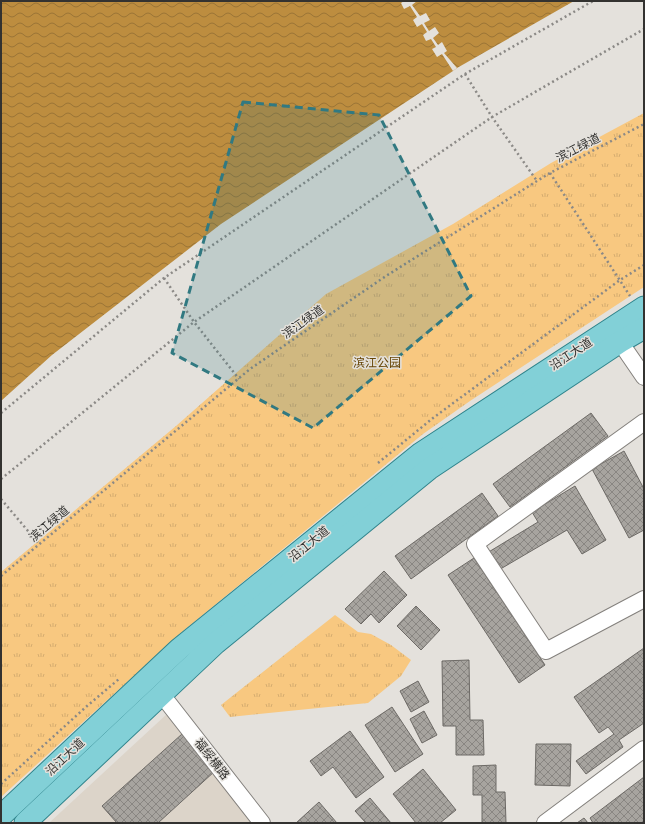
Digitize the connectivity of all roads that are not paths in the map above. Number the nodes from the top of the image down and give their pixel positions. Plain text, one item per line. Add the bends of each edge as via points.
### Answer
1 (644, 307) edge
2 (644, 328) edge
3 (620, 342) junction
4 (644, 377) edge
5 (644, 422) edge
6 (644, 599) edge
7 (162, 695) junction
8 (644, 749) edge
9 (1, 816) edge
10 (25, 823) edge
11 (262, 823) edge
12 (545, 823) edge

1 - 9 main road, 沿江大道 via 421,453 179,649
2 - 3 main road, 沿江大道
3 - 4 street
3 - 7 main road, 沿江大道 via 429,469 216,643
5 - 6 street via 475,544 546,651
7 - 10 main road, 沿江大道
7 - 11 street, 福绥横路
8 - 12 street

